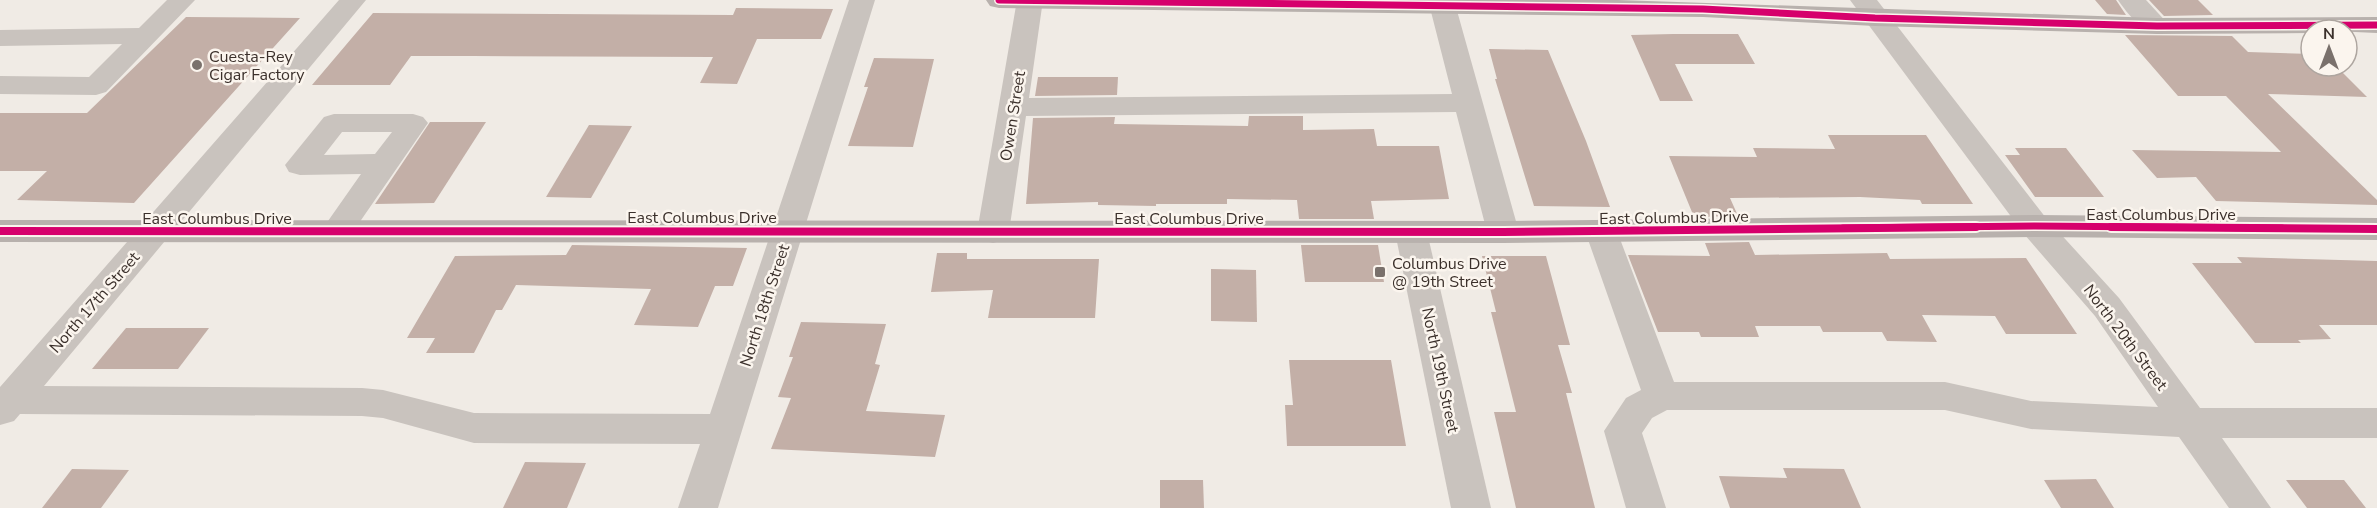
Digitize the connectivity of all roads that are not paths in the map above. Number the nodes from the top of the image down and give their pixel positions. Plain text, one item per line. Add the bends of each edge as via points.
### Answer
1 (182, 0) edge
2 (353, 0) edge
3 (862, 0) edge
4 (999, 0) edge
5 (2132, 0) edge
6 (1030, 1) edge
7 (1442, 2) edge
8 (1869, 9) edge
9 (2377, 25) edge
10 (2157, 26) junction
11 (147, 36) junction
12 (0, 38) edge
13 (0, 85) edge
14 (1469, 103) junction
15 (1013, 107) junction
16 (384, 164) dead end
17 (2034, 226) junction
18 (2377, 229) edge
19 (788, 230) junction
20 (0, 231) edge
21 (337, 231) junction
22 (1601, 231) junction
23 (154, 232) junction
24 (993, 232) junction
25 (1411, 232) junction
26 (1503, 232) junction
27 (1660, 396) junction
28 (5, 406) edge
29 (2190, 423) junction
30 (2377, 423) edge
31 (723, 429) junction
32 (698, 508) edge
33 (1471, 508) edge
34 (1646, 508) edge
35 (2251, 508) edge

1 - 11 street
2 - 23 street, North 17th Street
3 - 19 street, North 18th Street
4 - 6 main road
5 - 10 street
6 - 7 main road
6 - 15 street, Owen Street
7 - 8 main road
7 - 14 street
8 - 10 main road
8 - 17 street, North 20th Street
9 - 10 main road
11 - 12 street
11 - 13 street via 96,86
14 - 15 street
14 - 26 street
15 - 24 street, Owen Street
16 - 21 street
17 - 18 main road, East Columbus Drive
17 - 22 main road, East Columbus Drive
17 - 29 street, North 20th Street via 2107,307
19 - 21 main road, East Columbus Drive
19 - 24 main road, East Columbus Drive
19 - 31 street, North 18th Street
20 - 23 main road, East Columbus Drive
21 - 23 main road, East Columbus Drive
22 - 26 main road, East Columbus Drive
22 - 27 street
23 - 28 street, North 17th Street
24 - 25 main road, East Columbus Drive
25 - 26 main road, East Columbus Drive
25 - 33 street, North 19th Street
27 - 29 street via 1945,396 2031,415
27 - 34 street via 1639,408 1623,432
28 - 31 street via 362,402 474,428
29 - 30 street
29 - 35 street, North 20th Street
31 - 32 street, North 18th Street

